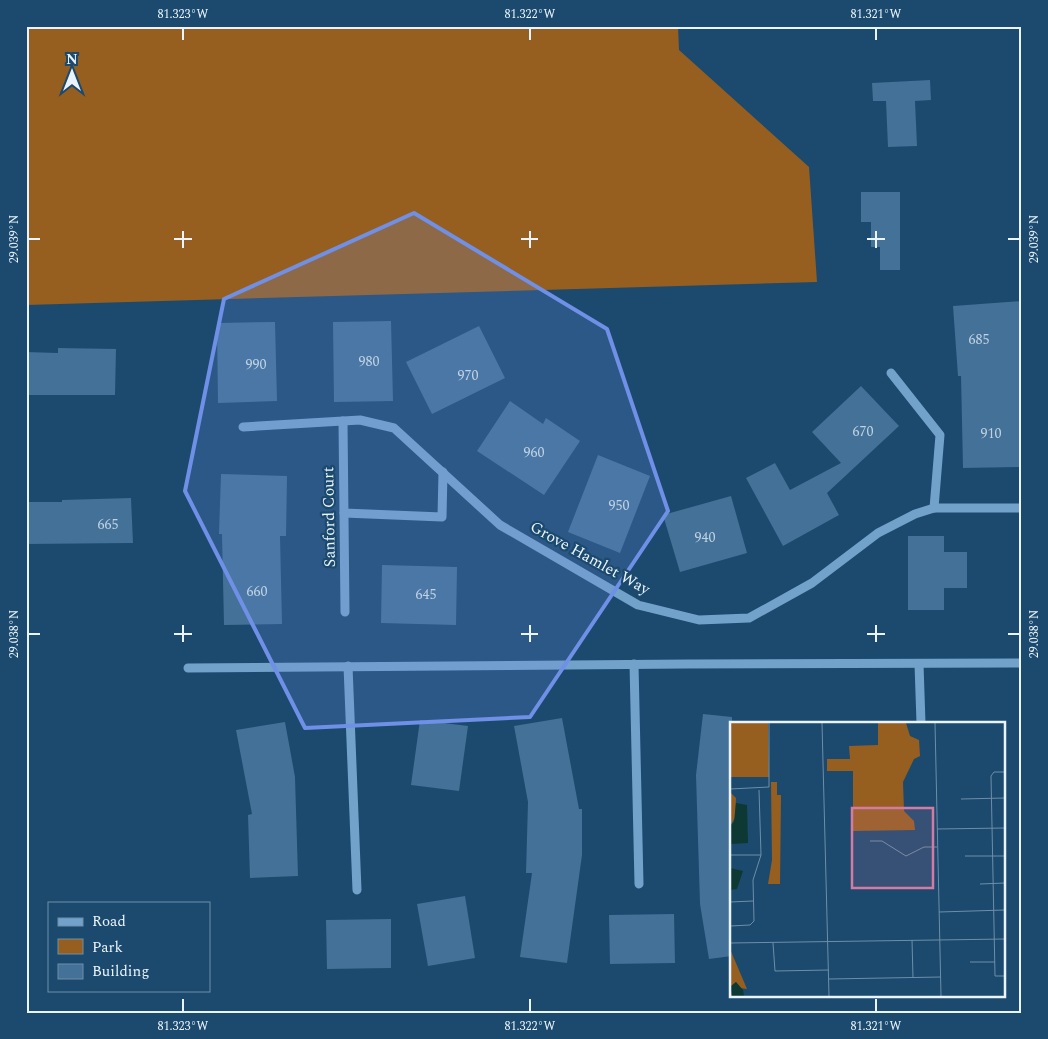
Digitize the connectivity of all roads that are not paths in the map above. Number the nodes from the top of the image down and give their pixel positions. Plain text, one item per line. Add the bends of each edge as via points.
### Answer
1 (891, 373) dead end
2 (343, 421) junction
3 (243, 427) dead end
4 (443, 472) junction
5 (934, 508) junction
6 (1022, 508) edge
7 (344, 513) junction
8 (345, 612) dead end
9 (634, 664) junction
10 (919, 664) junction
11 (1022, 664) edge
12 (348, 666) junction
13 (188, 668) dead end
14 (921, 722) edge
15 (639, 884) dead end
16 (357, 890) dead end

1 - 5 street via 940,435
2 - 3 street, Grove Hamlet Way
2 - 4 street, Grove Hamlet Way via 360,420 394,428
2 - 7 street, Sanford Court
4 - 5 street, Grove Hamlet Way via 500,525 638,605 699,620 749,618 812,583 878,533
4 - 7 street via 442,517
5 - 6 street, Grove Hamlet Way
7 - 8 street, Sanford Court
9 - 10 street
9 - 12 street
9 - 15 street
10 - 11 street
10 - 14 street
12 - 13 street
12 - 16 street

